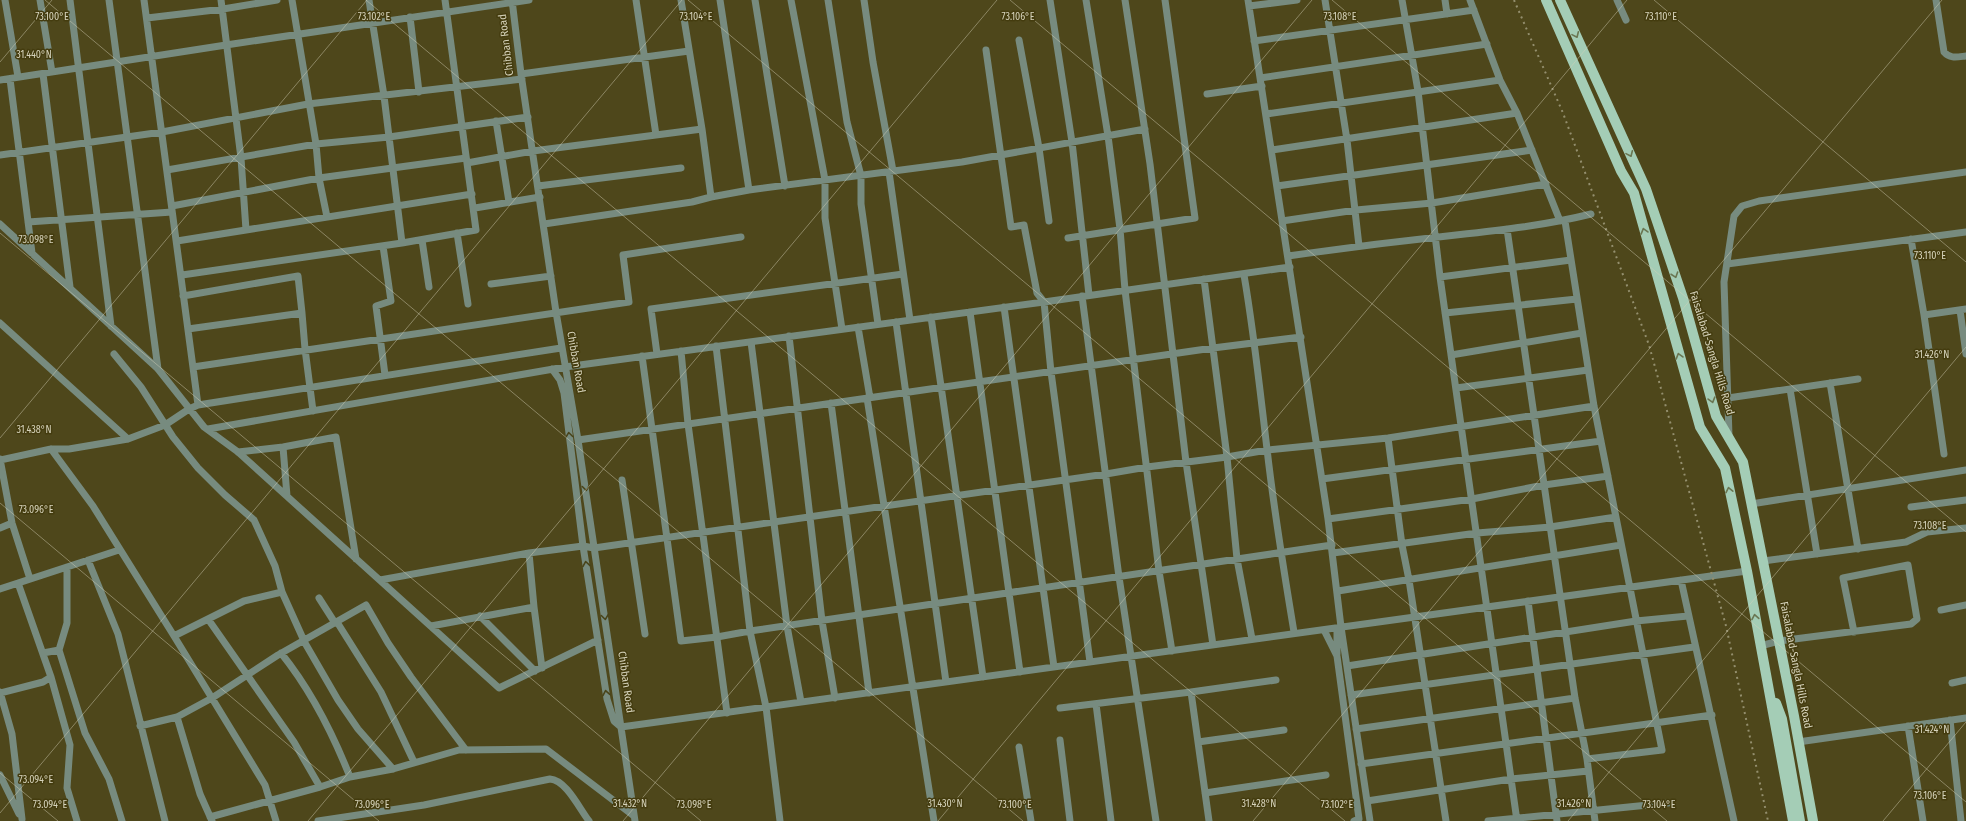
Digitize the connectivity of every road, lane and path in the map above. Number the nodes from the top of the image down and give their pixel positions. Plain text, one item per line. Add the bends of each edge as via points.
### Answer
1 (40, 0) edge
2 (70, 0) edge
3 (110, 0) edge
4 (144, 0) edge
5 (222, 0) edge
6 (277, 0) edge
7 (292, 0) edge
8 (369, 0) edge
9 (445, 0) edge
10 (529, 0) edge
11 (636, 0) edge
12 (681, 0) edge
13 (720, 0) edge
14 (755, 0) edge
15 (791, 0) edge
16 (828, 0) edge
17 (864, 0) edge
18 (1050, 0) edge
19 (1086, 0) edge
20 (1125, 0) edge
21 (1165, 0) edge
22 (1297, 0) edge
23 (1325, 0) edge
24 (1402, 0) edge
25 (1445, 0) edge
26 (1470, 0) edge
27 (1546, 0) edge
28 (1560, 0) edge
29 (1617, 0) edge
30 (1936, 0) edge
31 (512, 1) edge
32 (1249, 3) edge
33 (4, 5) edge
34 (223, 9) junction
35 (1474, 10) junction
36 (447, 12) junction
37 (1447, 14) junction
38 (410, 17) junction
39 (147, 18) junction
40 (1405, 20) junction
41 (1626, 20) dead end
42 (373, 23) junction
43 (1330, 30) junction
44 (297, 34) junction
45 (1019, 40) dead end
46 (1254, 41) junction
47 (226, 44) junction
48 (1487, 44) junction
49 (986, 50) dead end
50 (689, 51) junction
51 (1966, 56) edge
52 (152, 57) junction
53 (1412, 57) junction
54 (645, 58) junction
55 (118, 62) junction
56 (1335, 67) junction
57 (78, 68) junction
58 (52, 72) junction
59 (43, 74) junction
60 (521, 76) junction
61 (18, 77) junction
62 (1260, 78) junction
63 (10, 79) junction
64 (0, 80) edge
65 (1500, 80) junction
66 (458, 86) junction
67 (1262, 86) junction
68 (1418, 91) junction
69 (419, 92) junction
70 (1207, 94) dead end
71 (384, 96) junction
72 (1341, 102) junction
73 (308, 104) junction
74 (1517, 113) junction
75 (1266, 114) junction
76 (528, 116) junction
77 (235, 119) junction
78 (496, 121) junction
79 (461, 126) junction
80 (1422, 128) junction
81 (702, 129) junction
82 (1145, 129) junction
83 (162, 132) junction
84 (656, 135) junction
85 (1108, 136) junction
86 (389, 137) junction
87 (128, 138) junction
88 (1347, 140) junction
89 (1072, 142) junction
90 (88, 143) junction
91 (316, 144) junction
92 (52, 148) junction
93 (1039, 148) junction
94 (1272, 150) junction
95 (1532, 150) junction
96 (533, 151) junction
97 (20, 153) junction
98 (0, 155) edge
99 (1000, 155) junction
100 (502, 156) junction
101 (241, 158) junction
102 (467, 160) junction
103 (1428, 165) junction
104 (681, 168) dead end
105 (394, 169) junction
106 (167, 170) junction
107 (891, 172) junction
108 (1966, 172) edge
109 (1352, 175) junction
110 (861, 176) junction
111 (319, 178) junction
112 (825, 180) junction
113 (1546, 184) junction
114 (538, 186) junction
115 (785, 186) junction
116 (1277, 186) junction
117 (749, 190) junction
118 (244, 192) junction
119 (472, 194) junction
120 (540, 197) junction
121 (711, 197) junction
122 (509, 202) junction
123 (1432, 202) junction
124 (398, 206) junction
125 (474, 208) junction
126 (172, 209) junction
127 (1356, 210) junction
128 (138, 214) junction
129 (1591, 214) dead end
130 (98, 217) junction
131 (327, 217) junction
132 (61, 220) junction
133 (1049, 221) dead end
134 (1282, 221) junction
135 (1562, 221) junction
136 (28, 222) junction
137 (0, 224) edge
138 (544, 224) junction
139 (1157, 224) junction
140 (1120, 229) junction
141 (1507, 229) junction
142 (246, 230) junction
143 (1966, 232) edge
144 (458, 233) junction
145 (1083, 236) junction
146 (741, 237) dead end
147 (1435, 237) junction
148 (1068, 238) dead end
149 (1911, 239) junction
150 (422, 240) junction
151 (177, 241) junction
152 (402, 243) junction
153 (383, 246) junction
154 (1359, 246) junction
155 (32, 253) junction
156 (1288, 256) junction
157 (1571, 260) junction
158 (1727, 264) junction
159 (1290, 267) junction
160 (1512, 267) junction
161 (903, 274) junction
162 (182, 275) junction
163 (1244, 275) junction
164 (551, 276) junction
165 (1440, 277) junction
166 (871, 279) junction
167 (1204, 279) junction
168 (491, 284) dead end
169 (835, 284) junction
170 (1164, 285) junction
171 (70, 287) junction
172 (429, 287) dead end
173 (1125, 290) junction
174 (183, 296) junction
175 (1082, 296) junction
176 (1090, 296) junction
177 (1577, 299) junction
178 (1044, 302) junction
179 (468, 304) dead end
180 (1518, 305) junction
181 (1004, 307) junction
182 (1963, 309) edge
183 (556, 312) junction
184 (970, 312) junction
185 (302, 313) junction
186 (1445, 313) junction
187 (1924, 315) junction
188 (931, 317) junction
189 (910, 320) junction
190 (896, 322) junction
191 (0, 323) edge
192 (878, 324) junction
193 (111, 326) junction
194 (858, 327) junction
195 (188, 329) junction
196 (842, 329) junction
197 (1582, 333) junction
198 (789, 336) junction
199 (1301, 337) junction
200 (381, 338) junction
201 (751, 342) junction
202 (1256, 343) junction
203 (1524, 343) junction
204 (716, 346) junction
205 (561, 348) junction
206 (1213, 348) junction
207 (305, 350) junction
208 (681, 351) junction
209 (114, 354) dead end
210 (657, 354) junction
211 (1174, 354) junction
212 (1966, 354) edge
213 (1451, 355) junction
214 (642, 356) junction
215 (1134, 360) junction
216 (193, 367) junction
217 (565, 367) junction
218 (1091, 367) junction
219 (158, 369) junction
220 (552, 369) junction
221 (1588, 370) junction
222 (1051, 372) junction
223 (385, 375) junction
224 (1014, 378) junction
225 (1529, 378) junction
226 (1858, 379) dead end
227 (980, 382) junction
228 (1830, 383) junction
229 (310, 387) junction
230 (941, 388) junction
231 (1456, 388) junction
232 (1790, 389) junction
233 (906, 393) junction
234 (868, 398) junction
235 (1728, 398) junction
236 (831, 403) junction
237 (198, 406) junction
238 (1594, 406) junction
239 (797, 408) junction
240 (189, 409) junction
241 (313, 411) junction
242 (760, 414) junction
243 (1534, 416) junction
244 (724, 418) junction
245 (688, 424) junction
246 (165, 425) junction
247 (1461, 427) junction
248 (208, 429) junction
249 (653, 429) junction
250 (1388, 438) junction
251 (1729, 438) junction
252 (128, 439) junction
253 (578, 440) junction
254 (1601, 442) junction
255 (1316, 444) junction
256 (283, 447) junction
257 (51, 449) junction
258 (1267, 450) junction
259 (1539, 450) junction
260 (238, 452) junction
261 (1944, 454) dead end
262 (1227, 457) junction
263 (0, 459) edge
264 (1466, 460) junction
265 (1186, 462) junction
266 (1147, 466) junction
267 (1393, 470) junction
268 (1966, 470) edge
269 (1106, 474) junction
270 (1608, 476) junction
271 (1322, 479) junction
272 (622, 480) dead end
273 (1066, 480) junction
274 (1028, 485) junction
275 (1544, 485) junction
276 (1847, 489) junction
277 (995, 490) junction
278 (1807, 495) junction
279 (287, 496) junction
280 (957, 496) junction
281 (1472, 499) junction
282 (1966, 500) edge
283 (921, 501) junction
284 (1751, 504) junction
285 (884, 506) junction
286 (1911, 507) dead end
287 (1397, 510) junction
288 (846, 512) junction
289 (810, 517) junction
290 (1616, 517) junction
291 (1328, 519) junction
292 (774, 522) junction
293 (12, 523) junction
294 (1755, 523) junction
295 (1737, 526) junction
296 (738, 527) junction
297 (1550, 527) junction
298 (0, 528) edge
299 (1966, 528) edge
300 (704, 532) junction
301 (1477, 533) junction
302 (667, 537) junction
303 (631, 543) junction
304 (1402, 544) junction
305 (1621, 545) junction
306 (583, 546) junction
307 (594, 548) junction
308 (1332, 549) junction
309 (1858, 549) junction
310 (119, 550) junction
311 (1281, 552) junction
312 (529, 553) junction
313 (1817, 554) junction
314 (1554, 556) junction
315 (356, 559) junction
316 (1237, 559) junction
317 (88, 560) junction
318 (1763, 561) junction
319 (1200, 564) junction
320 (67, 567) junction
321 (1481, 568) junction
322 (1159, 570) junction
323 (1746, 571) junction
324 (1119, 577) junction
325 (30, 580) junction
326 (380, 580) junction
327 (1409, 580) junction
328 (1681, 580) junction
329 (18, 583) junction
330 (1079, 583) junction
331 (1629, 587) junction
332 (1042, 588) junction
333 (0, 589) edge
334 (1338, 591) junction
335 (282, 592) junction
336 (1009, 593) junction
337 (1560, 597) junction
338 (319, 598) dead end
339 (971, 599) junction
340 (1528, 601) junction
341 (935, 604) junction
342 (1966, 604) edge
343 (534, 606) junction
344 (1487, 607) junction
345 (899, 609) junction
346 (1941, 610) dead end
347 (859, 615) junction
348 (480, 616) junction
349 (1688, 616) junction
350 (1414, 617) junction
351 (208, 619) junction
352 (822, 621) junction
353 (1636, 622) junction
354 (336, 623) junction
355 (431, 626) junction
356 (787, 626) junction
357 (1339, 628) junction
358 (1324, 630) junction
359 (750, 631) junction
360 (1294, 632) junction
361 (1565, 632) junction
362 (1854, 632) junction
363 (645, 634) dead end
364 (174, 636) junction
365 (1533, 637) junction
366 (717, 638) junction
367 (1252, 639) junction
368 (303, 640) junction
369 (598, 640) junction
370 (1778, 640) junction
371 (1492, 644) junction
372 (1213, 645) junction
373 (1760, 645) junction
374 (1694, 646) junction
375 (59, 650) junction
376 (1172, 651) junction
377 (43, 653) junction
378 (281, 653) junction
379 (1420, 655) junction
380 (1643, 655) junction
381 (1338, 656) junction
382 (1131, 657) junction
383 (1090, 662) junction
384 (1570, 665) junction
385 (1347, 666) junction
386 (1054, 667) junction
387 (542, 668) junction
388 (1537, 670) junction
389 (535, 671) junction
390 (1020, 672) junction
391 (247, 675) junction
392 (1496, 675) junction
393 (51, 677) junction
394 (983, 677) junction
395 (1767, 677) junction
396 (1276, 680) dead end
397 (1966, 680) edge
398 (946, 682) junction
399 (1952, 683) dead end
400 (1425, 685) junction
401 (912, 687) junction
402 (1191, 692) junction
403 (0, 693) edge
404 (869, 693) junction
405 (1351, 695) junction
406 (212, 698) junction
407 (835, 698) junction
408 (1575, 698) junction
409 (1137, 699) junction
410 (802, 702) junction
411 (1542, 702) junction
412 (1096, 704) junction
413 (766, 707) junction
414 (1060, 708) dead end
415 (1501, 708) junction
416 (727, 713) junction
417 (1712, 715) junction
418 (177, 717) junction
419 (1430, 718) junction
420 (1966, 718) edge
421 (1950, 720) junction
422 (1657, 723) junction
423 (140, 726) junction
424 (1908, 726) junction
425 (621, 727) junction
426 (1356, 729) junction
427 (1284, 730) dead end
428 (1582, 733) junction
429 (1546, 738) junction
430 (1060, 740) dead end
431 (1198, 742) junction
432 (1798, 742) junction
433 (1506, 744) junction
434 (1019, 747) dead end
435 (466, 750) junction
436 (1436, 754) junction
437 (1587, 759) junction
438 (414, 762) junction
439 (1362, 764) junction
440 (393, 769) junction
441 (1588, 771) junction
442 (0, 775) edge
443 (1326, 775) dead end
444 (1551, 775) junction
445 (350, 777) junction
446 (1511, 779) junction
447 (320, 786) junction
448 (1441, 790) junction
449 (1205, 793) junction
450 (270, 801) junction
451 (1367, 801) junction
452 (1668, 803) dead end
453 (1593, 810) junction
454 (1557, 817) edge
455 (211, 819) edge
456 (635, 819) edge
457 (1517, 819) edge
458 (22, 820) edge
459 (1358, 820) edge
460 (77, 821) edge
461 (122, 821) edge
462 (165, 821) edge
463 (276, 821) edge
464 (318, 821) edge
465 (589, 821) edge
466 (780, 821) edge
467 (934, 821) edge
468 (1031, 821) edge
469 (1070, 821) edge
470 (1111, 821) edge
471 (1156, 821) edge
472 (1209, 821) edge
473 (1370, 821) edge
474 (1446, 821) edge
475 (1488, 821) edge
476 (1594, 821) edge
477 (1734, 821) edge
478 (1793, 821) edge
479 (1800, 821) edge
480 (1813, 821) edge
481 (1923, 821) edge
482 (1961, 821) edge

1 - 58 street
2 - 57 street
3 - 55 street
4 - 39 street
5 - 34 street
6 - 34 street
7 - 44 street
8 - 42 street
9 - 36 street
10 - 31 street
11 - 54 street
12 - 50 street
13 - 117 street
14 - 115 street
15 - 112 street
16 - 110 street via 847,122
17 - 107 street
18 - 89 street
19 - 85 street
20 - 82 street
21 - 139 street via 1195,218
22 - 32 street
23 - 43 street
24 - 40 street
25 - 37 street
26 - 35 street
295 -> 27 main road via 1725,468 1700,427 1634,193 1621,171
28 -> 251 main road, Faisalabad-Sangla Hills Road via 1646,189 1683,298 1716,416
29 - 41 street
30 - 51 street via 1944,52 1954,58
31 - 36 street
31 - 60 street, Chibban Road
32 - 46 street
33 - 61 street
34 - 39 street
34 - 47 street
35 - 37 street
35 - 48 street
36 - 38 street
36 - 66 street
37 - 40 street
38 - 42 street
38 - 69 street
39 - 52 street
40 - 43 street
40 - 53 street
42 - 44 street
42 - 71 street
43 - 46 street
43 - 56 street
44 - 47 street
44 - 73 street
45 - 93 street
46 - 62 street
47 - 52 street
47 - 77 street
48 - 53 street
48 - 65 street
49 - 99 street
50 - 54 street
50 - 81 street
52 - 55 street
52 - 83 street
53 - 56 street
53 - 68 street
54 - 60 street
54 - 84 street
55 - 57 street
55 - 87 street
56 - 62 street
56 - 72 street
57 - 58 street
57 - 90 street
58 - 59 street
59 - 61 street
59 - 92 street
60 - 66 street
60 - 76 street, Chibban Road
61 - 63 street
62 - 67 street
63 - 64 street
63 - 97 street
65 - 68 street
65 - 74 street
66 - 69 street
66 - 79 street
67 - 70 street
67 - 75 street
68 - 72 street
68 - 80 street
69 - 71 street
71 - 73 street
71 - 86 street
72 - 75 street
72 - 88 street
73 - 77 street
73 - 91 street
74 - 80 street
74 - 95 street
75 - 94 street
76 - 78 street
76 - 96 street, Chibban Road
77 - 83 street
77 - 101 street
78 - 79 street
78 - 100 street
79 - 86 street
79 - 102 street
80 - 88 street
80 - 103 street
81 - 84 street
81 - 121 street
82 - 85 street
82 - 139 street
83 - 87 street
83 - 106 street
84 - 96 street
85 - 89 street
85 - 140 street
86 - 91 street
86 - 105 street
87 - 90 street
87 - 128 street
88 - 94 street
88 - 109 street
89 - 93 street
89 - 145 street
90 - 92 street
90 - 130 street
91 - 101 street
91 - 111 street
92 - 97 street
92 - 132 street
93 - 99 street
93 - 133 street
94 - 116 street
95 - 103 street
95 - 113 street
96 - 100 street
96 - 114 street, Chibban Road
97 - 98 street
97 - 136 street
99 - 107 street
99 - 178 street via 1011,227 1024,226 1037,293
100 - 102 street
100 - 122 street
101 - 106 street
101 - 118 street
102 - 105 street
102 - 119 street
103 - 109 street
103 - 123 street
104 - 114 street
105 - 111 street
105 - 124 street
106 - 126 street
107 - 110 street
107 - 161 street
108 - 158 street via 1760,201 1742,206 1734,216
109 - 116 street
109 - 127 street
110 - 112 street
110 - 166 street via 861,204
111 - 118 street
111 - 131 street
112 - 115 street
112 - 169 street via 825,218
113 - 123 street
113 - 135 street
114 - 120 street, Chibban Road
115 - 117 street
116 - 134 street
117 - 121 street
118 - 126 street
118 - 142 street
119 - 124 street
119 - 125 street
120 - 122 street
120 - 138 street, Chibban Road
121 - 138 street
122 - 125 street
123 - 127 street
123 - 147 street
124 - 131 street
124 - 152 street
125 - 144 street via 476,230
126 - 128 street
126 - 151 street
127 - 134 street
127 - 154 street
128 - 130 street
128 - 219 street
129 - 135 street
130 - 132 street
130 - 193 street
131 - 142 street
132 - 136 street
132 - 171 street
134 - 156 street
135 - 141 street
135 - 157 street
136 - 155 street
137 - 155 street
138 - 164 street, Chibban Road
139 - 140 street
139 - 170 street
140 - 145 street
140 - 173 street
141 - 147 street
141 - 160 street
142 - 151 street
143 - 149 street
144 - 150 street
144 - 179 street
145 - 148 street
145 - 176 street
146 - 183 street via 623,255 629,302
147 - 154 street
147 - 165 street
149 - 158 street
149 - 187 street
150 - 152 street
150 - 172 street
151 - 162 street
152 - 153 street
153 - 162 street
153 - 200 street via 391,301 376,306
154 - 156 street
155 - 171 street
156 - 159 street
157 - 160 street
157 - 177 street
158 - 235 street via 1724,282
159 - 163 street
159 - 199 street
160 - 165 street
160 - 180 street
161 - 166 street
161 - 189 street
162 - 174 street
163 - 167 street
163 - 202 street
164 - 168 street
164 - 183 street, Chibban Road
165 - 186 street
166 - 169 street
166 - 192 street
167 - 170 street
167 - 206 street
169 - 196 street
169 - 210 street via 651,309
170 - 173 street
170 - 211 street
171 - 193 street
173 - 176 street
173 - 215 street
174 - 185 street via 298,276
174 - 195 street
175 - 176 street
175 - 178 street
175 - 218 street
177 - 180 street
177 - 197 street
178 - 181 street
178 - 222 street
180 - 186 street
180 - 203 street
181 - 184 street
181 - 224 street
182 - 187 street
182 - 212 street
183 - 200 street
183 - 205 street, Chibban Road
184 - 188 street
184 - 227 street
185 - 195 street
185 - 207 street
186 - 213 street
187 - 261 street
188 - 189 street
188 - 230 street
189 - 190 street
190 - 192 street
190 - 233 street
191 - 252 street
192 - 194 street
193 - 219 street
194 - 196 street
194 - 234 street
195 - 216 street
196 - 198 street
197 - 203 street
197 - 221 street
198 - 201 street
198 - 239 street
199 - 202 street
199 - 255 street
200 - 207 street
200 - 223 street
201 - 204 street
201 - 242 street
202 - 206 street
202 - 258 street
203 - 213 street
203 - 225 street
204 - 208 street
204 - 244 street
205 - 217 street, Chibban Road
205 - 223 street
206 - 211 street
206 - 262 street
207 - 216 street
207 - 229 street
208 - 210 street
208 - 245 street
209 - 246 street via 141,387
210 - 214 street
211 - 215 street
211 - 265 street
213 - 231 street
214 - 217 street
214 - 249 street
215 - 218 street
215 - 266 street
216 - 237 street
217 - 220 street
217 - 253 street, Chibban Road
218 - 222 street
218 - 269 street
219 - 240 street
220 - 241 street
306 -> 220 street, Chibban Road via 564,393 560,380
221 - 225 street
221 - 238 street
222 - 224 street
222 - 273 street
223 - 229 street
224 - 227 street
224 - 274 street
225 - 231 street
225 - 243 street
226 - 228 street
227 - 230 street
227 - 277 street
228 - 232 street
228 - 276 street
229 - 237 street
229 - 241 street
230 - 233 street
230 - 280 street
231 - 247 street
232 - 235 street
232 - 278 street
233 - 234 street
233 - 283 street
234 - 236 street
234 - 285 street
235 - 251 street
236 - 239 street
236 - 288 street
237 - 240 street
238 - 243 street
238 - 254 street
239 - 242 street
239 - 289 street
240 - 246 street
240 - 248 street
241 - 248 street
242 - 244 street
242 - 292 street
243 - 247 street
243 - 259 street
244 - 245 street
244 - 296 street
245 - 249 street
245 - 300 street
246 - 252 street
246 - 335 street via 198,468 254,520 275,566
247 - 250 street
247 - 264 street
248 - 260 street
249 - 253 street
249 - 302 street
250 - 255 street
250 - 267 street
251 - 284 main road, Faisalabad-Sangla Hills Road via 1743,462
252 - 257 street via 69,449
253 -> 307 street, Chibban Road
254 - 259 street
254 - 270 street
255 - 258 street
255 - 271 street
256 - 260 street
256 - 279 street
256 - 315 street via 336,438
257 - 263 street
257 - 310 street via 93,506
258 - 262 street
258 - 311 street
259 - 264 street
259 - 275 street
260 - 279 street
262 - 265 street
262 - 316 street
263 - 293 street
264 - 267 street
264 - 281 street
265 - 266 street
265 - 319 street
266 - 269 street
266 - 322 street
267 - 271 street
267 - 287 street
268 - 276 street
269 - 273 street
269 - 324 street
270 - 275 street
270 - 290 street
271 - 291 street
272 - 303 street
273 - 274 street
273 - 330 street
274 - 277 street
274 - 332 street
275 - 281 street
275 - 297 street
276 - 278 street
276 - 309 street
277 - 280 street
277 - 336 street
278 - 284 street
278 - 313 street
279 - 315 street
280 - 283 street
280 - 339 street
281 - 287 street
281 - 301 street
282 - 286 street
283 - 285 street
283 - 341 street
284 - 294 main road, Faisalabad-Sangla Hills Road
285 - 288 street
285 - 345 street
287 - 291 street
287 - 304 street
288 - 289 street
288 - 347 street
289 - 292 street
289 - 352 street
290 - 297 street
290 - 305 street
291 - 308 street
292 - 296 street
292 - 356 street
293 - 298 street
293 - 325 street
294 - 295 main road
294 - 318 main road, Faisalabad-Sangla Hills Road
295 - 323 main road
296 - 300 street
296 - 359 street
297 - 301 street
297 - 314 street
299 - 309 street via 1927,532 1906,542
300 - 302 street
300 - 366 street
301 - 304 street
301 - 321 street
302 - 303 street
302 - 366 street via 681,641
303 - 307 street
303 - 363 street
304 - 308 street
304 - 327 street
305 - 314 street
305 - 331 street
306 - 307 street
306 - 312 street
369 -> 306 street, Chibban Road
307 -> 425 street, Chibban Road
308 - 311 street
308 - 334 street
309 - 313 street
310 - 317 street
310 - 364 street
311 - 316 street
311 - 360 street
312 - 326 street
312 - 343 street
313 - 318 street
314 - 321 street
314 - 337 street
315 - 326 street
316 - 319 street
316 - 367 street
317 - 320 street
317 - 423 street via 118,634
318 - 370 main road, Faisalabad-Sangla Hills Road
319 - 322 street
319 - 372 street
320 - 325 street
320 - 375 street via 67,623
321 - 327 street
321 - 344 street
322 - 324 street
322 - 376 street
323 - 328 street
373 -> 323 main road
324 - 330 street
324 - 382 street
325 - 329 street
326 - 355 street
327 - 334 street
327 - 350 street
328 - 331 street
328 - 349 street
329 - 333 street
329 - 377 street
330 - 332 street
330 - 383 street
331 - 337 street
331 - 353 street
332 - 336 street
332 - 386 street
334 - 357 street
335 - 351 street via 244,601
335 - 368 street
336 - 339 street
336 - 390 street
337 - 340 street
337 - 361 street
338 - 354 street
339 - 341 street
339 - 394 street
340 - 344 street
340 - 365 street
341 - 345 street
341 - 398 street
342 - 346 street
343 - 348 street
343 - 387 street
344 - 350 street
344 - 371 street
345 - 347 street
345 - 401 street
347 - 352 street
347 - 404 street
348 - 355 street
348 - 389 street
349 - 353 street
349 - 374 street
350 - 357 street
350 - 379 street
351 - 364 street
351 - 391 street
352 - 356 street
352 - 407 street
353 - 361 street
353 - 380 street
354 - 368 street
354 - 435 street via 366,605 411,677
354 - 438 street via 381,692
355 - 389 street via 499,688
356 - 359 street
356 - 410 street
357 - 358 street
357 - 381 street
357 - 385 street
358 - 360 street
358 - 381 street
359 - 366 street
359 - 413 street
360 - 367 street
361 - 365 street
361 - 384 street
362 - 362 street via 1911,624 1917,619 1908,565 1843,578
362 - 370 street
364 - 406 street
365 - 371 street
365 - 388 street
366 - 416 street
367 - 372 street
368 - 378 street
368 - 440 street via 358,729
369 - 387 street
425 -> 369 street, Chibban Road via 614,721 607,699
370 - 373 main road
370 - 432 main road, Faisalabad-Sangla Hills Road
371 - 379 street
371 - 392 street
372 - 376 street
373 - 395 main road
374 - 380 street
374 - 417 street
375 - 377 street
375 - 461 street via 85,733 109,779
376 - 382 street
377 - 393 street
378 - 391 street
378 - 445 street via 337,745
379 - 385 street
379 - 400 street
380 - 384 street
380 - 422 street
381 - 459 street
382 - 383 street
382 - 409 street
383 - 386 street
384 - 388 street
384 - 408 street
385 - 405 street
386 - 390 street
387 - 389 street
388 - 392 street
388 - 411 street
390 - 394 street
391 - 406 street
391 - 447 street via 294,742
392 - 400 street
392 - 415 street
393 - 403 street via 43,682
393 - 460 street via 70,745 66,788
394 - 398 street
395 - 478 main road
395 - 479 main road via 1782,719
396 - 402 street
397 - 399 street
398 - 401 street
400 - 405 street
400 - 419 street
401 - 404 street
401 - 467 street
402 - 409 street
402 - 431 street
403 - 458 street via 12,734
404 - 407 street
405 - 426 street
406 - 418 street
406 - 450 street via 265,785
407 - 410 street
408 - 411 street
408 - 428 street
409 - 412 street
409 - 471 street
410 - 413 street
411 - 415 street
411 - 429 street
412 - 414 street
412 - 470 street
413 - 416 street
413 - 466 street
415 - 419 street
415 - 433 street
416 - 425 street
417 - 422 street
417 - 477 street
418 - 423 street
418 - 455 street via 200,794
419 - 426 street
419 - 436 street
420 - 421 street
421 - 424 street
421 - 482 street
422 - 428 street
422 - 437 street via 1662,750
423 - 462 street
424 - 432 street
424 - 481 street
425 - 456 street, Chibban Road
426 - 439 street
427 - 431 street
428 - 429 street
428 - 437 street
429 - 433 street
429 - 444 street
430 - 469 street
431 - 449 street
432 - 480 main road, Faisalabad-Sangla Hills Road
433 - 436 street
433 - 446 street
434 - 468 street
435 - 438 street
435 - 456 street via 546,749
436 - 439 street
436 - 448 street
437 - 441 street
438 - 440 street
439 - 451 street
440 - 445 street
441 - 444 street
441 - 453 street
442 - 458 street
443 - 449 street
444 - 446 street
444 - 454 street
445 - 447 street
446 - 448 street
446 - 457 street
447 - 450 street
448 - 451 street
448 - 474 street
449 - 472 street
450 - 455 street
450 - 463 street
451 - 473 street
452 - 453 street
453 - 454 street
453 - 476 street
454 - 457 street
457 - 475 street
464 - 465 street via 424,805 550,780 557,780 563,784

